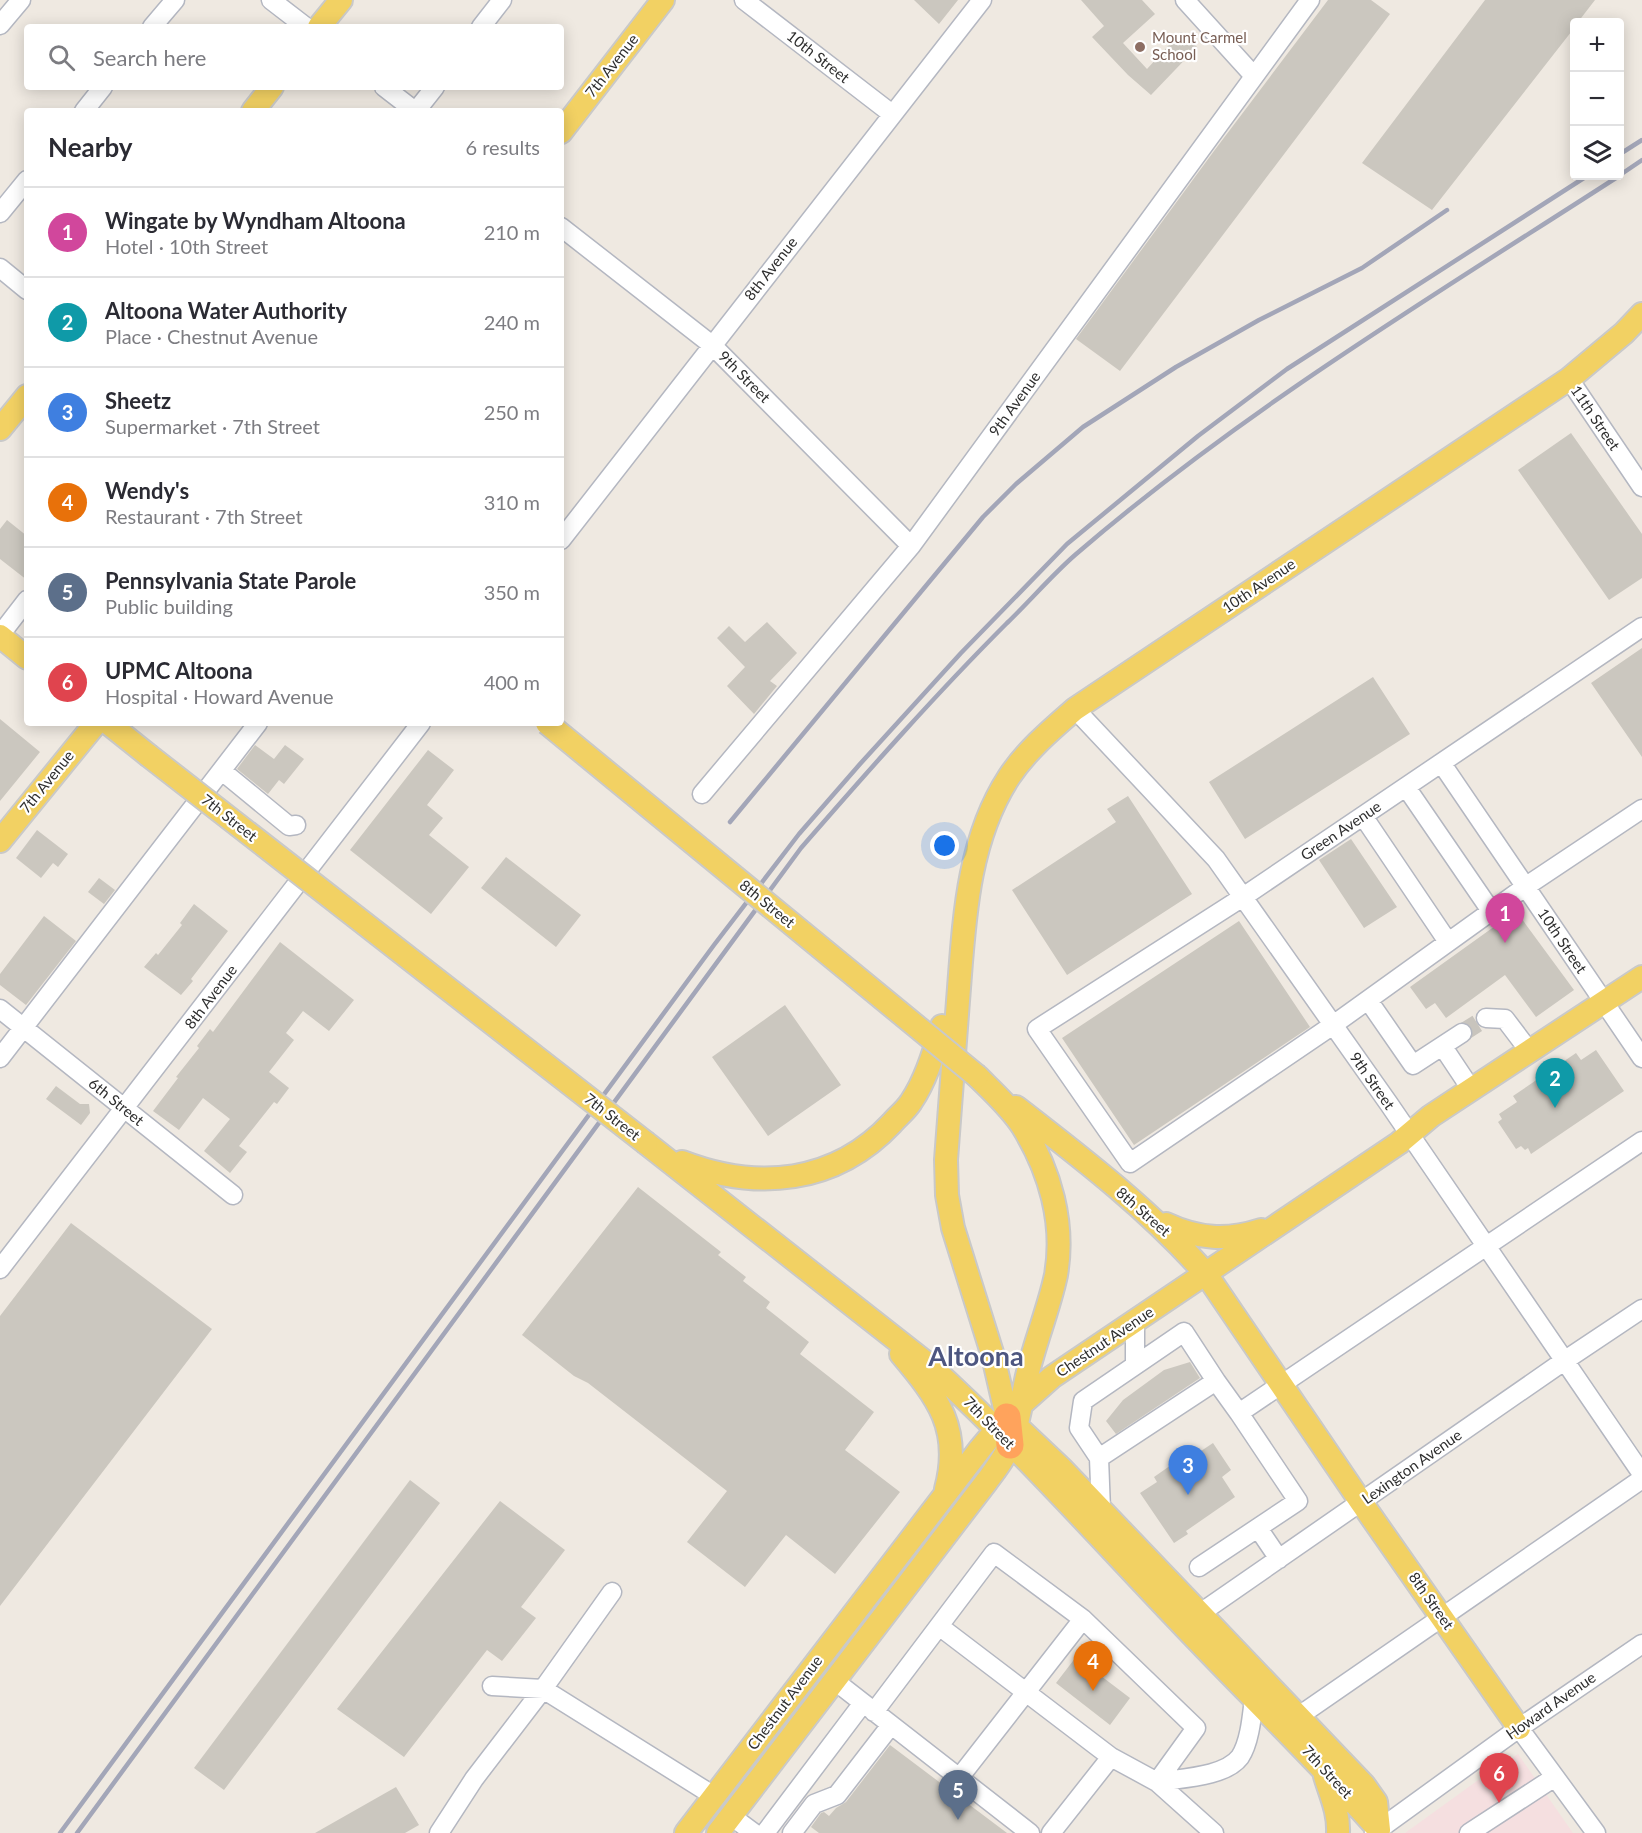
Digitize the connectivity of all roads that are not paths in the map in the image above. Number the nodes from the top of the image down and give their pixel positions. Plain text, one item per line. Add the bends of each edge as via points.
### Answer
1 (21, 0) edge
2 (175, 0) edge
3 (271, 0) edge
4 (341, 0) edge
5 (502, 0) edge
6 (663, 0) edge
7 (744, 0) edge
8 (982, 0) edge
9 (1185, 0) edge
10 (1310, 0) edge
11 (155, 24) edge
12 (302, 24) edge
13 (321, 24) edge
14 (483, 24) edge
15 (0, 25) edge
16 (1254, 76) junction
17 (101, 90) edge
18 (270, 90) edge
19 (388, 90) edge
20 (432, 90) edge
21 (86, 108) edge
22 (255, 108) edge
23 (411, 108) edge
24 (418, 108) edge
25 (892, 114) junction
26 (564, 128) edge
27 (24, 184) edge
28 (0, 213) edge
29 (564, 229) edge
30 (0, 268) edge
31 (24, 288) edge
32 (1642, 314) edge
33 (712, 345) junction
34 (1569, 379) junction
35 (24, 400) edge
36 (0, 429) edge
37 (1642, 487) edge
38 (564, 536) edge
39 (911, 546) junction
40 (24, 604) edge
41 (1642, 627) edge
42 (0, 635) edge
43 (24, 655) edge
44 (1075, 709) junction
45 (94, 726) edge
46 (112, 726) edge
47 (256, 726) edge
48 (419, 726) edge
49 (551, 726) edge
50 (1442, 764) junction
51 (222, 771) junction
52 (1406, 788) junction
53 (702, 794) dead end
54 (1642, 809) edge
55 (1363, 816) junction
56 (296, 825) dead end
57 (0, 841) edge
58 (1525, 886) junction
59 (1243, 897) junction
60 (1491, 911) junction
61 (964, 923) junction
62 (1448, 942) junction
63 (1642, 978) edge
64 (1368, 1000) junction
65 (1604, 1003) junction
66 (0, 1009) edge
67 (1486, 1018) dead end
68 (1333, 1025) junction
69 (23, 1028) junction
70 (1462, 1033) tunnel mouth
71 (1443, 1047) junction
72 (1530, 1052) junction
73 (0, 1058) edge
74 (1642, 1058) edge
75 (977, 1076) junction
76 (1472, 1089) junction
77 (124, 1110) junction
78 (1410, 1136) junction
79 (1642, 1141) edge
80 (646, 1143) junction
81 (232, 1195) dead end
82 (1147, 1215) junction
83 (1285, 1222) junction
84 (1486, 1246) junction
85 (0, 1269) edge
86 (1206, 1275) junction
87 (853, 1307) junction
88 (1642, 1309) edge
89 (1135, 1321) junction
90 (1564, 1361) junction
91 (1135, 1364) junction
92 (1216, 1381) junction
93 (1282, 1384) junction
94 (1239, 1413) junction
95 (1011, 1424) junction
96 (1099, 1458) junction
97 (1642, 1474) edge
98 (1642, 1479) edge
99 (945, 1494) junction
100 (1361, 1503) junction
101 (1101, 1510) junction
102 (1258, 1528) junction
103 (1279, 1559) junction
104 (1199, 1568) dead end
105 (612, 1592) dead end
106 (1442, 1617) junction
107 (1083, 1619) junction
108 (1191, 1619) junction
109 (939, 1626) junction
110 (1642, 1644) edge
111 (835, 1681) junction
112 (492, 1686) dead end
113 (543, 1689) junction
114 (1026, 1693) junction
115 (1254, 1698) junction
116 (869, 1707) junction
117 (1299, 1716) junction
118 (891, 1725) junction
119 (1519, 1728) junction
120 (1111, 1758) junction
121 (1322, 1766) junction
122 (1555, 1777) junction
123 (959, 1778) junction
124 (1157, 1782) junction
125 (714, 1796) junction
126 (725, 1825) edge
127 (1378, 1832) edge
128 (439, 1833) edge
129 (686, 1833) edge
130 (754, 1833) edge
131 (765, 1833) edge
132 (792, 1833) edge
133 (1030, 1833) edge
134 (1051, 1833) edge
135 (1214, 1833) edge
136 (1338, 1833) edge
137 (1469, 1833) edge
138 (1596, 1833) edge

1 - 15 street
2 - 11 street
3 - 12 street
4 - 13 main road
5 - 14 street
6 - 26 main road, 7th Avenue
7 - 25 street, 10th Street
8 - 25 street, 8th Avenue
9 - 16 street
10 - 16 street, 9th Avenue
16 - 39 street, 9th Avenue
17 - 21 street
18 - 22 main road
19 - 23 street
20 - 24 street
25 - 33 street, 8th Avenue
27 - 28 street
29 - 33 street, 9th Street
30 - 31 street
32 - 34 main road, 10th Avenue
33 - 38 street, 8th Avenue
33 - 39 street, 9th Street
34 - 37 street, 11th Street
34 - 44 main road, 10th Avenue
35 - 36 main road
39 - 53 street, 9th Avenue
40 - 42 street
41 - 50 street, Green Avenue
42 - 43 main road
44 - 59 street, 9th Street via 1216,859
44 - 61 main road, 10th Avenue via 1038,741 1009,777 979,846
45 - 57 main road, 7th Avenue
46 - 80 main road, 7th Street, bridge
47 - 51 street
48 - 77 street, 8th Avenue
49 - 75 main road, 8th Street, bridge
50 - 52 street, Green Avenue
50 - 58 street, 10th Street
51 - 56 street via 289,826
51 - 69 street
52 - 55 street, Green Avenue
52 - 60 street
54 - 58 street
55 - 59 street, Green Avenue
55 - 62 street
58 - 60 street
58 - 65 street, 10th Street
59 - 68 street, 9th Street
59 - 68 street, Green Avenue via 1037,1029 1130,1163
60 - 62 street
61 - 80 main road via 948,1007 932,1061 911,1102 877,1138 839,1164 801,1176 754,1179 709,1172
61 - 95 main road via 946,1160 947,1194 953,1228
62 - 64 street
63 - 65 main road, Chestnut Avenue
64 - 68 street
64 - 71 street via 1413,1065
65 - 72 main road, Chestnut Avenue
65 - 74 street, 10th Street
66 - 69 street, 6th Street
67 - 72 street via 1505,1019
68 - 78 street, 9th Street
69 - 73 street
69 - 77 street, 6th Street
70 - 71 street
71 - 76 street
72 - 76 main road, Chestnut Avenue
75 - 82 main road, 8th Street
75 - 95 main road via 1022,1126 1040,1158 1054,1197 1058,1234 1056,1273 1046,1314
76 - 78 main road, Chestnut Avenue via 1431,1116
77 - 81 street, 6th Street
77 - 85 street, 8th Avenue
78 - 83 main road, Chestnut Avenue
78 - 84 street, 9th Street
79 - 84 street
80 - 87 main road, 7th Street
82 - 83 main road via 1192,1235 1212,1239 1232,1238
82 - 86 main road, 8th Street via 1179,1243
83 - 86 main road, Chestnut Avenue
84 - 90 street, 9th Street
84 - 93 street
86 - 89 main road, Chestnut Avenue
86 - 93 main road, 8th Street
87 - 95 main road, 7th Street via 930,1365 970,1402
87 - 99 main road via 895,1347 939,1406 952,1449
88 - 90 street, Lexington Avenue
89 - 91 street
89 - 95 main road, Chestnut Avenue via 1052,1377
90 - 97 street, 9th Street
90 - 100 street, Lexington Avenue
91 - 92 street via 1184,1332
91 - 96 street via 1083,1401 1079,1428
92 - 94 street
92 - 96 street
93 - 94 street
93 - 100 main road, 8th Street
94 - 102 street via 1298,1501
95 - 99 main road, Chestnut Avenue
95 - 101 main road, 7th Street
95 - 108 main road, 7th Street
95 - 111 main road, Chestnut Avenue via 987,1481
96 - 101 street
98 - 106 street
99 - 125 main road, Chestnut Avenue
100 - 103 street, Lexington Avenue
100 - 106 main road, 8th Street
101 - 108 main road, 7th Street
102 - 103 street
102 - 104 street
103 - 108 street, Lexington Avenue
105 - 113 street
106 - 117 street
106 - 119 main road, 8th Street
107 - 109 street via 994,1553
107 - 114 street
107 - 124 street via 1196,1728
108 - 115 main road, 7th Street
108 - 117 main road, 7th Street
109 - 114 street
109 - 116 street
110 - 119 street, Howard Avenue
111 - 116 street
111 - 126 main road, Chestnut Avenue
112 - 113 street
113 - 125 street
113 - 128 street via 474,1779
114 - 120 street
114 - 123 street
115 - 121 main road, 7th Street
115 - 124 street via 1250,1730 1240,1757 1220,1772
116 - 118 street
116 - 131 street
117 - 127 main road, 7th Street via 1376,1802
118 - 123 street
118 - 132 street via 837,1795 814,1804
119 - 122 street, 8th Street
119 - 127 street, Howard Avenue
120 - 124 street
120 - 134 street
121 - 127 main road, 7th Street
121 - 136 main road via 1339,1819
122 - 137 street
122 - 138 street, 8th Street
123 - 133 street
124 - 135 street
125 - 129 main road, Chestnut Avenue
126 - 130 street

